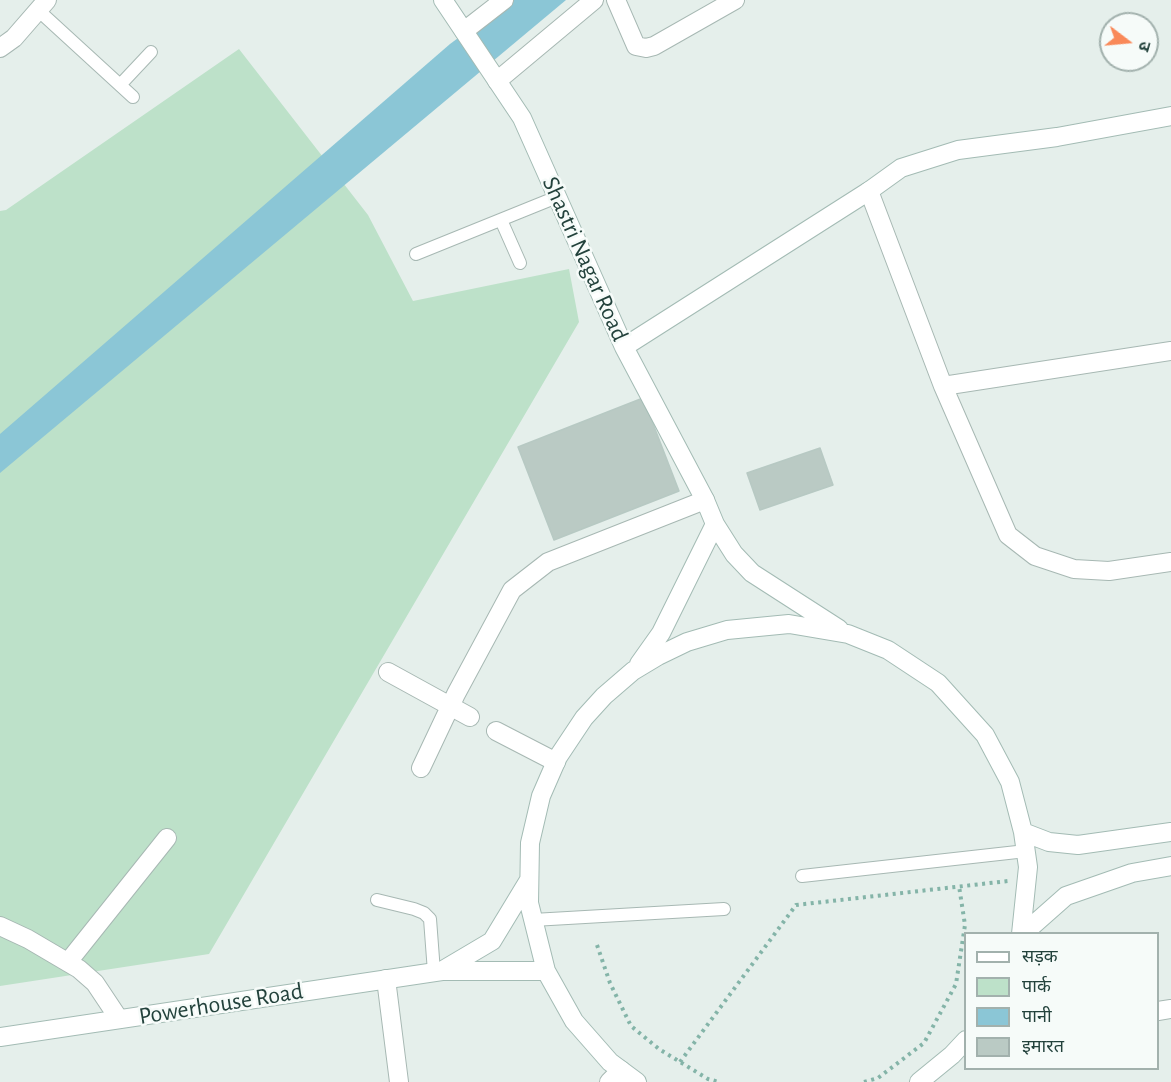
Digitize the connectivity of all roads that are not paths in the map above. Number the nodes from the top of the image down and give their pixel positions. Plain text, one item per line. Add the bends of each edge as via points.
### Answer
1 (443, 0) edge
2 (504, 0) edge
3 (594, 0) edge
4 (616, 0) edge
5 (735, 0) edge
6 (37, 3) edge
7 (459, 25) junction
8 (0, 48) edge
9 (151, 52) dead end
10 (494, 77) junction
11 (120, 85) junction
12 (133, 97) dead end
13 (1171, 116) edge
14 (869, 191) junction
15 (557, 197) junction
16 (501, 220) junction
17 (416, 254) dead end
18 (520, 262) dead end
19 (624, 347) junction
20 (1171, 351) edge
21 (943, 386) junction
22 (705, 500) junction
23 (716, 524) junction
24 (1171, 562) edge
25 (848, 634) junction
26 (633, 671) junction
27 (388, 672) dead end
28 (450, 706) junction
29 (470, 717) dead end
30 (496, 731) dead end
31 (556, 762) junction
32 (421, 768) dead end
33 (1171, 832) edge
34 (167, 838) dead end
35 (1025, 842) junction
36 (1171, 866) edge
37 (802, 876) dead end
38 (530, 879) junction
39 (377, 900) dead end
40 (724, 909) dead end
41 (533, 920) junction
42 (0, 926) edge
43 (1022, 932) edge
44 (1023, 932) edge
45 (69, 962) junction
46 (438, 971) junction
47 (546, 971) junction
48 (386, 979) junction
49 (119, 1019) junction
50 (0, 1037) edge
51 (964, 1042) edge
52 (615, 1076) edge
53 (399, 1082) edge
54 (637, 1082) edge
55 (920, 1082) edge

1 - 7 street, Shastri Nagar Road
2 - 7 street
3 - 10 street
4 - 5 street via 636,46 646,48
6 - 8 street via 14,38
6 - 11 lane
7 - 10 street, Shastri Nagar Road
9 - 11 lane
10 - 15 street, Shastri Nagar Road via 522,118
11 - 12 lane
13 - 14 street via 958,150 901,168
14 - 19 street
14 - 21 street
15 - 16 lane
15 - 19 street, Shastri Nagar Road
16 - 17 lane
16 - 18 lane
19 - 22 street, Shastri Nagar Road
20 - 21 street
21 - 24 street via 1008,535 1035,556 1074,568 1109,571
22 - 23 street, Shastri Nagar Road
22 - 28 street via 548,562 512,590
23 - 25 street, Shastri Nagar Road via 734,554 752,573
23 - 26 street via 661,633
25 - 26 street via 789,624 727,630 687,642
25 - 35 street via 888,650 938,683 985,735 1010,782
26 - 31 street via 584,718
27 - 28 street
28 - 29 street
28 - 32 street
30 - 31 street
31 - 38 street via 541,796 530,843
33 - 35 street via 1078,845
34 - 45 street
35 - 37 lane
35 - 43 street via 1028,867
36 - 44 street via 1132,873 1066,896
38 - 41 street
38 - 46 street via 492,941
39 - 46 lane via 414,909 430,919
40 - 41 lane
41 - 47 street
42 - 45 street
45 - 49 street via 95,984
46 - 47 street
46 - 48 street, Powerhouse Road
47 - 52 street via 574,1021 610,1062
48 - 49 street, Powerhouse Road
48 - 53 street
49 - 50 street, Powerhouse Road
51 - 55 street
52 - 54 street

